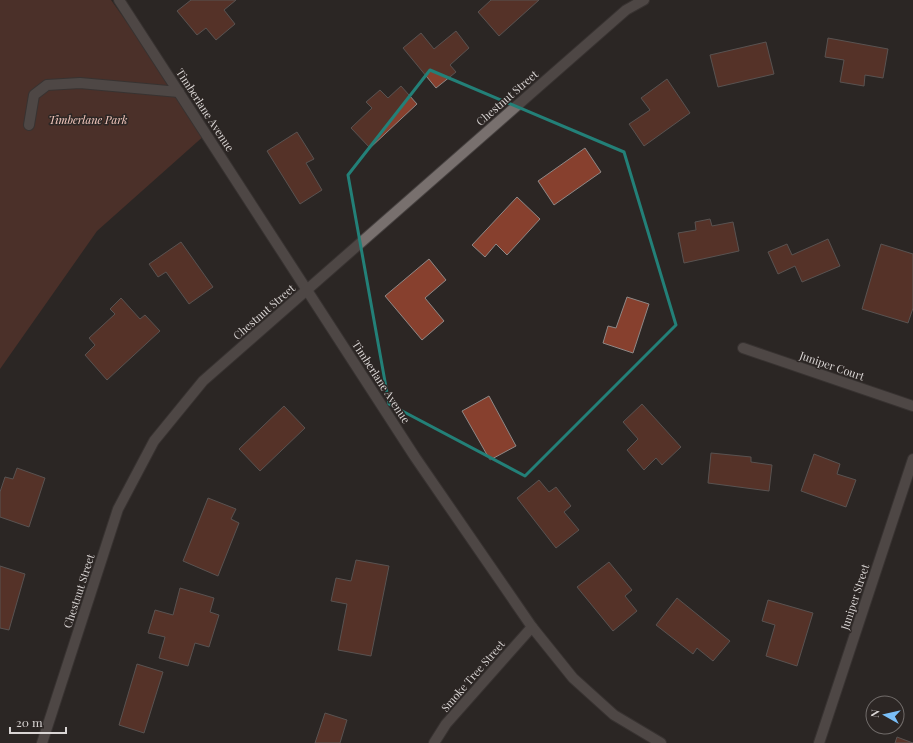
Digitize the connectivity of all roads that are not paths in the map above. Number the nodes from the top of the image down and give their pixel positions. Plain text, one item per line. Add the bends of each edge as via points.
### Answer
1 (119, 0) edge
2 (644, 0) edge
3 (180, 92) junction
4 (29, 125) dead end
5 (308, 290) junction
6 (743, 348) dead end
7 (913, 406) edge
8 (913, 459) edge
9 (532, 627) junction
10 (42, 743) edge
11 (434, 743) edge
12 (661, 743) edge
13 (819, 743) edge

1 - 3 street, Timberlane Avenue
2 - 5 street, Chestnut Street via 626,10
3 - 4 street via 80,83 47,85 34,95
3 - 5 street, Timberlane Avenue
5 - 9 street, Timberlane Avenue via 415,457
5 - 10 street, Chestnut Street via 203,381 154,441 118,509
6 - 7 street, Juniper Court
8 - 13 street, Juniper Street
9 - 11 street, Smoke Tree Street via 446,724
9 - 12 street, Timberlane Avenue via 573,678 614,715

